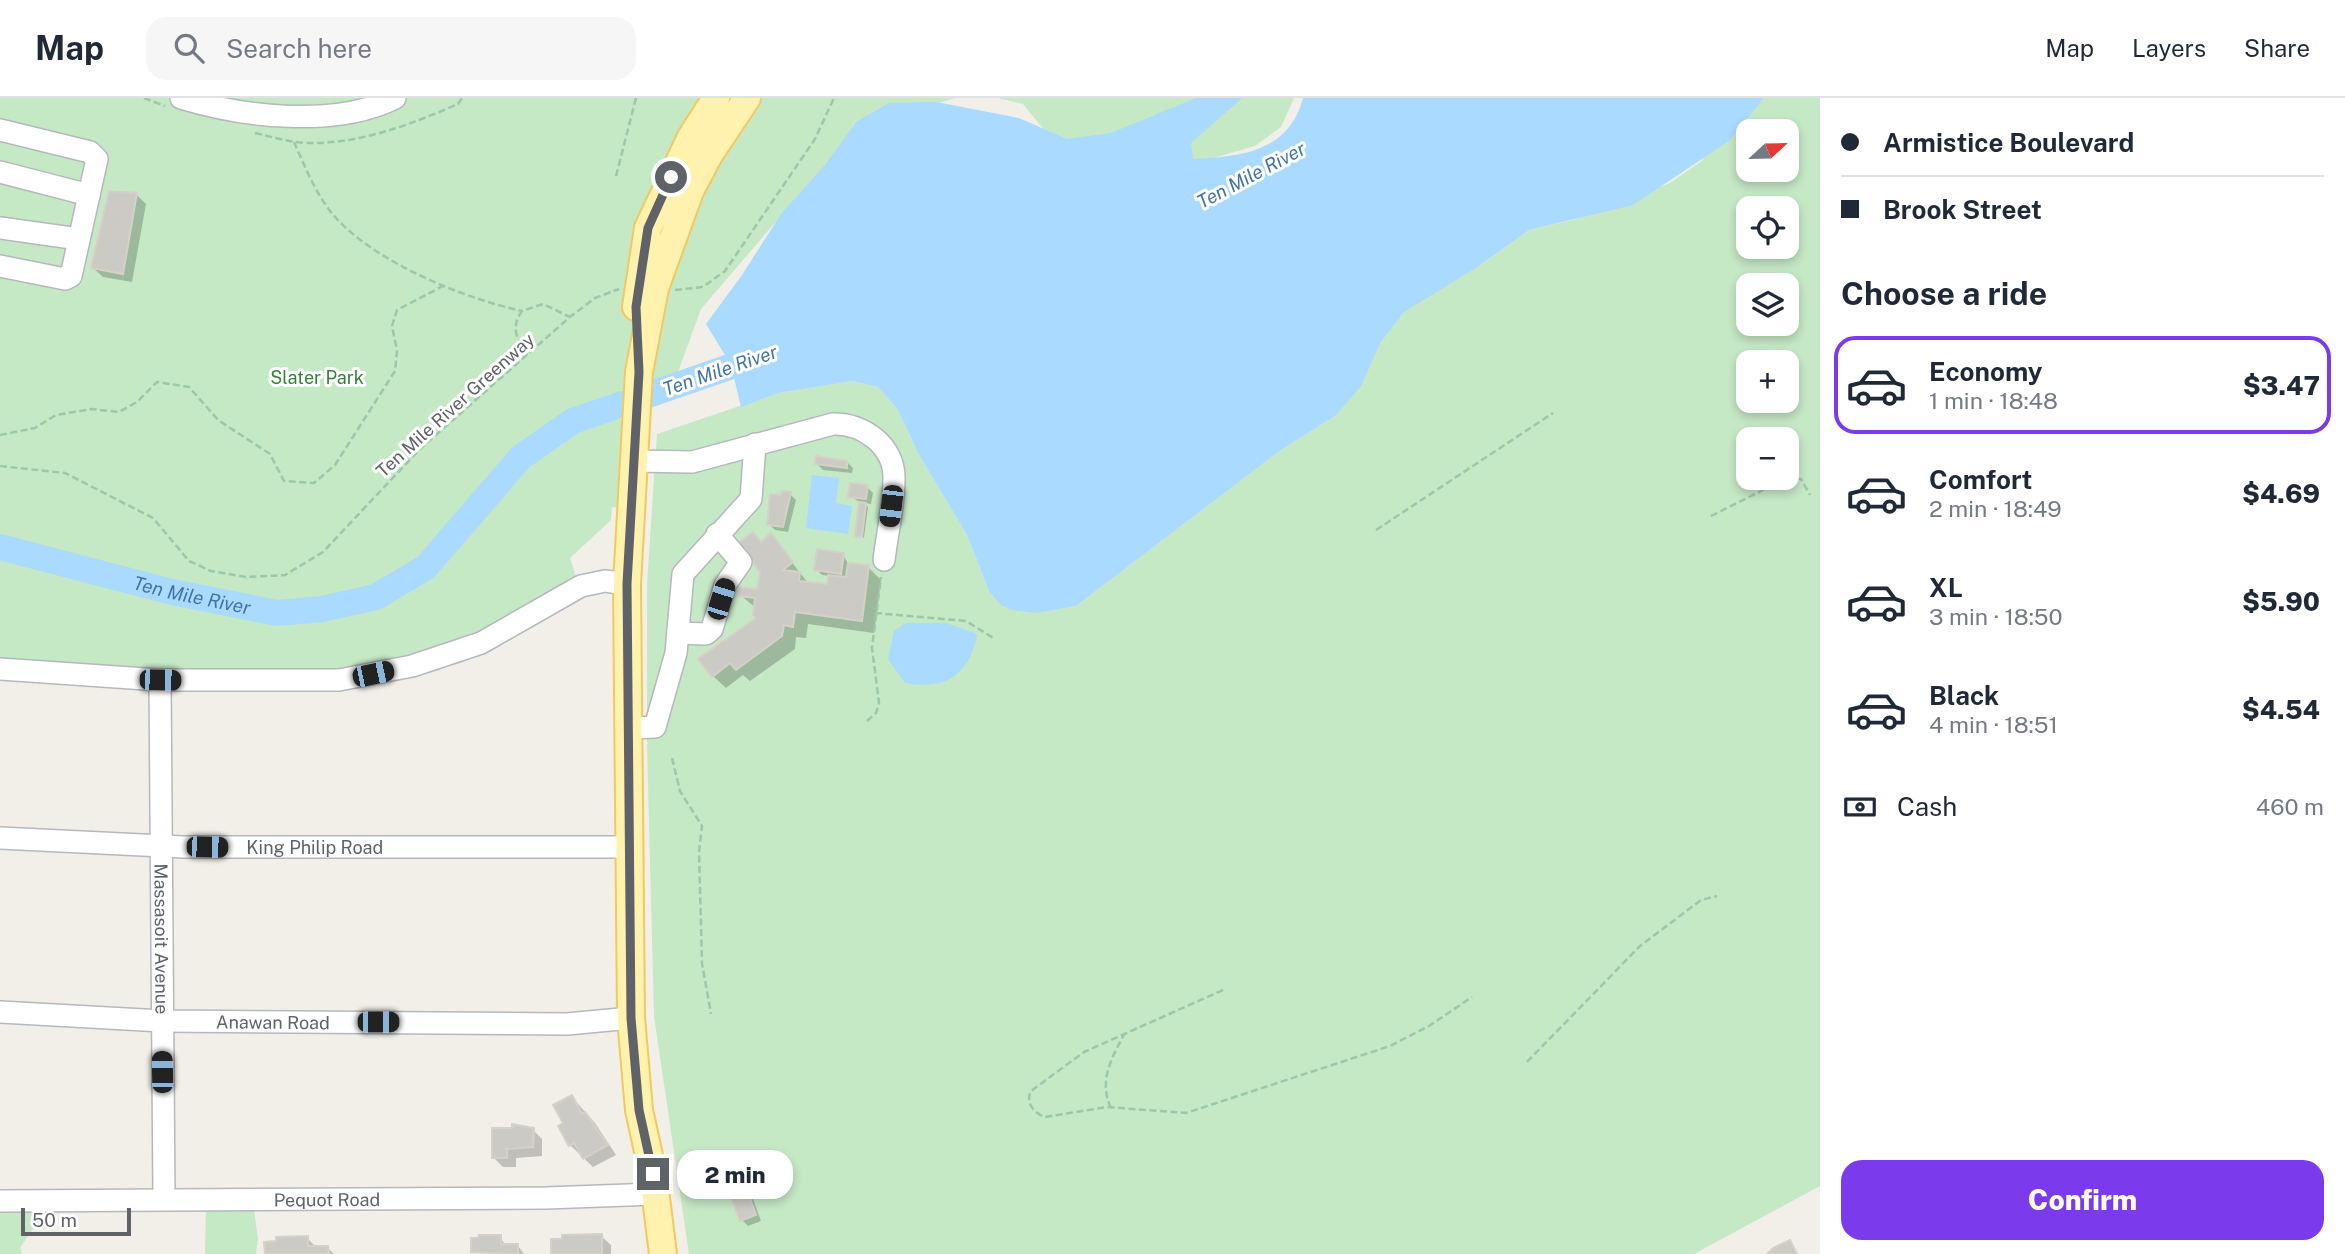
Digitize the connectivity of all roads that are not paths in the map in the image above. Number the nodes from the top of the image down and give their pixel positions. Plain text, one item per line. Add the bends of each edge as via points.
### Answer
1 (181, 98) edge
2 (395, 98) edge
3 (716, 98) edge
4 (747, 98) edge
5 (0, 130) edge
6 (0, 173) edge
7 (89, 195) junction
8 (0, 229) edge
9 (79, 239) junction
10 (0, 267) edge
11 (647, 288) junction
12 (755, 444) junction
13 (634, 471) junction
14 (717, 534) junction
15 (884, 561) road end
16 (627, 584) junction
17 (678, 633) junction
18 (0, 669) edge
19 (160, 680) junction
20 (628, 728) junction
21 (0, 838) edge
22 (160, 846) junction
23 (628, 847) junction
24 (0, 1012) edge
25 (162, 1021) junction
26 (631, 1021) junction
27 (655, 1194) junction
28 (164, 1198) junction
29 (0, 1201) edge
30 (663, 1254) edge

1 - 2 street via 272,117 352,110
3 - 11 main road via 691,137 648,228
4 - 11 main road via 690,191
5 - 7 street via 90,152 97,159
6 - 7 street
7 - 9 street
8 - 9 street
9 - 10 street via 71,276 65,279
11 - 13 main road via 636,328 639,372
12 - 13 street via 692,462
12 - 14 street via 751,499
12 - 15 street via 832,424 849,424 873,435 895,479
13 - 16 main road
14 - 17 street via 683,574
14 - 17 street via 741,562 725,585 712,629 706,634
16 - 19 street via 605,581 581,586 481,643 386,671 303,682
16 - 20 main road
17 - 20 street via 655,727
18 - 19 street
19 - 22 street, Massasoit Avenue
20 - 23 main road
21 - 22 street, King Philip Road
22 - 23 street, King Philip Road
22 - 25 street, Massasoit Avenue
23 - 26 main road
24 - 25 street, Anawan Road
25 - 26 street, Anawan Road
25 - 28 street, Massasoit Avenue
26 - 27 main road via 639,1110
27 - 28 street, Pequot Road
27 - 30 main road
28 - 29 street, Pequot Road

